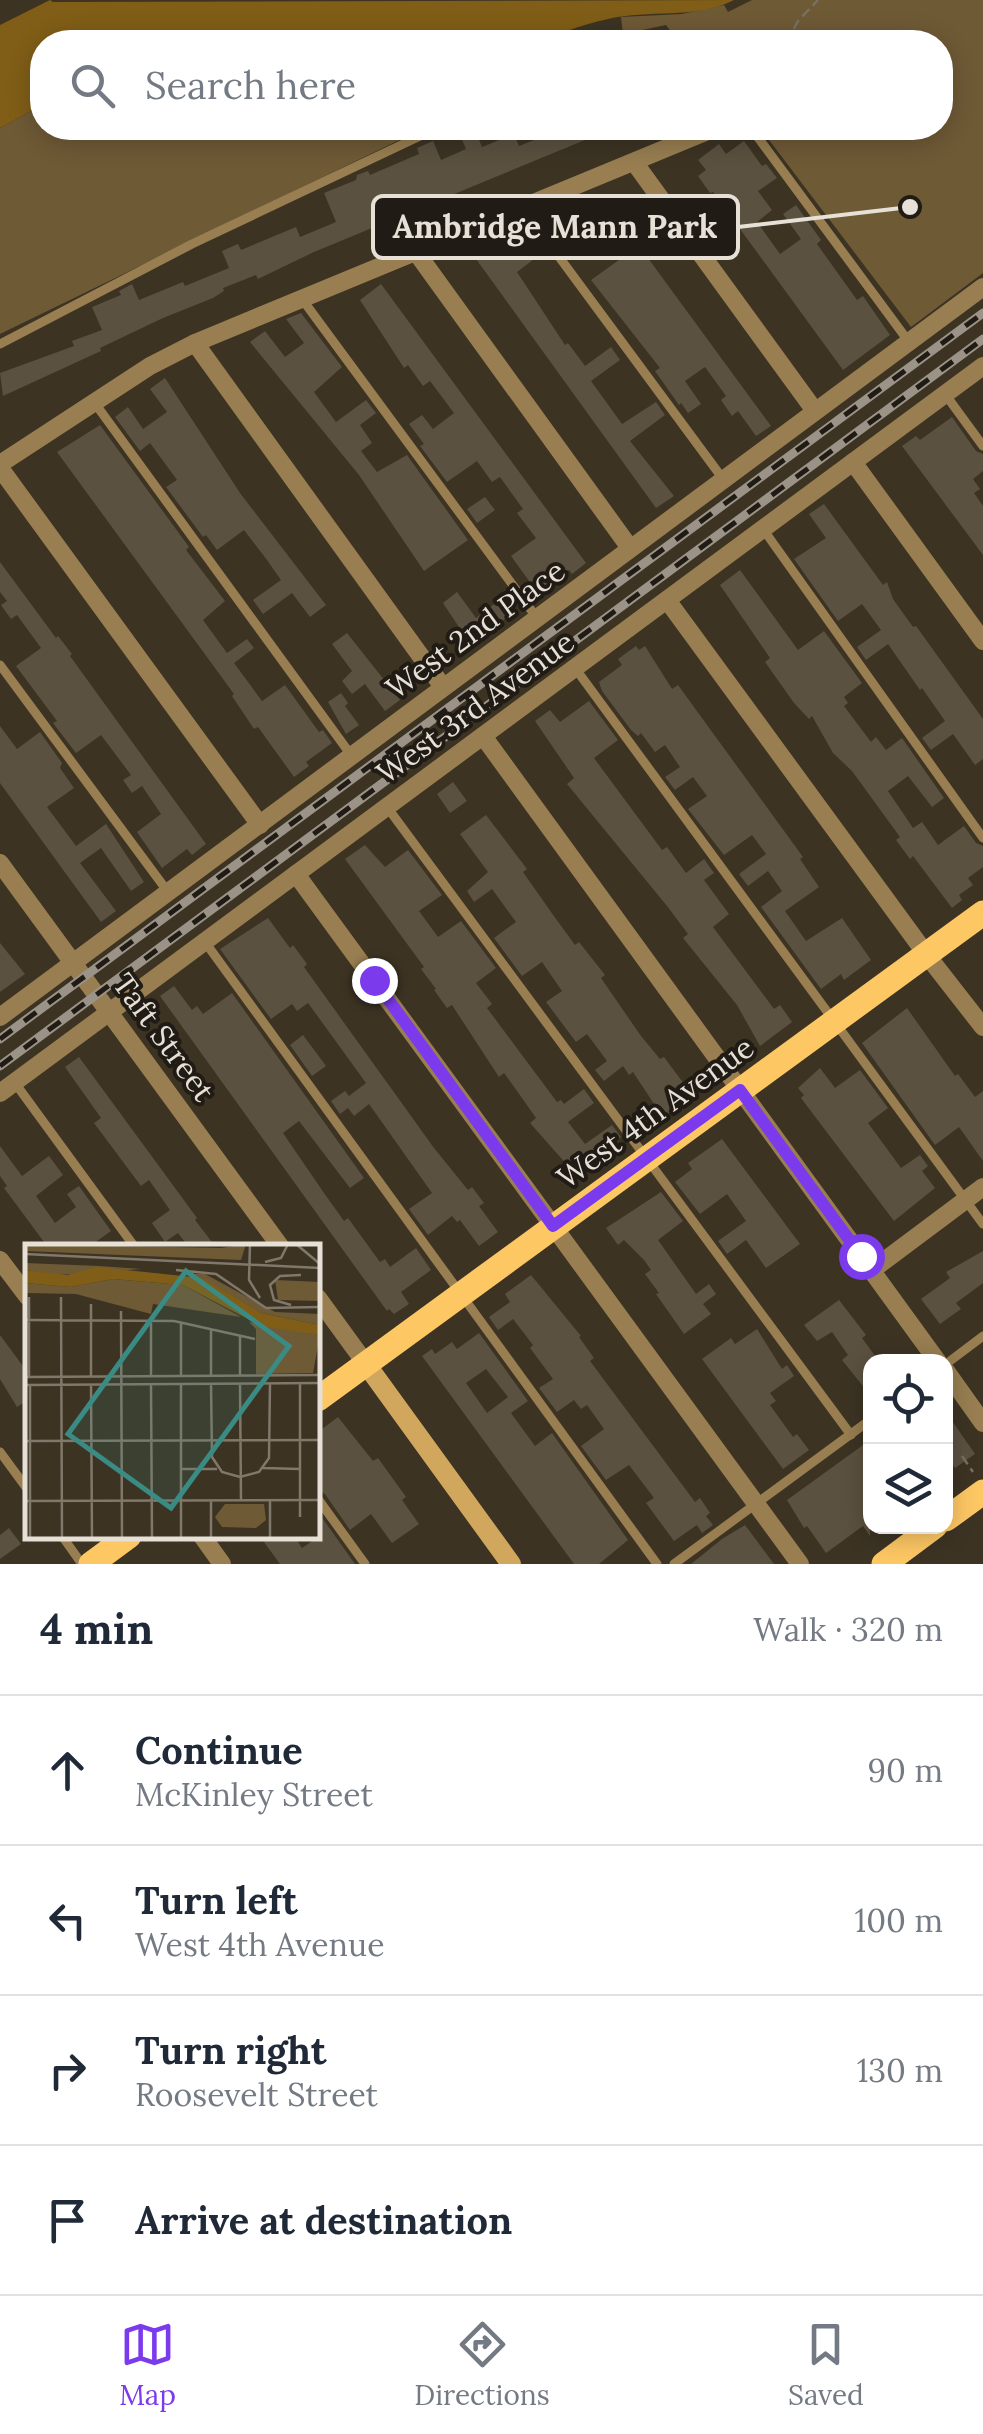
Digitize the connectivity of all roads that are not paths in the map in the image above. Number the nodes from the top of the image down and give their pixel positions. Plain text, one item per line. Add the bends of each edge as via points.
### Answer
1 (412, 140) edge
2 (686, 140) edge
3 (760, 140) edge
4 (634, 162) junction
5 (524, 208) junction
6 (416, 252) junction
7 (983, 287) edge
8 (302, 299) junction
9 (909, 342) junction
10 (195, 343) junction
11 (0, 344) edge
12 (983, 366) edge
13 (945, 394) junction
14 (94, 402) junction
15 (816, 411) junction
16 (983, 446) edge
17 (853, 462) junction
18 (0, 466) edge
19 (723, 479) junction
20 (762, 529) junction
21 (630, 548) junction
22 (667, 600) junction
23 (537, 618) junction
24 (983, 640) edge
25 (0, 665) edge
26 (575, 668) junction
27 (443, 687) junction
28 (482, 736) junction
29 (351, 755) junction
30 (386, 807) junction
31 (260, 824) junction
32 (983, 838) edge
33 (0, 862) edge
34 (296, 874) junction
35 (168, 893) junction
36 (983, 913) edge
37 (205, 942) junction
38 (926, 954) junction
39 (73, 963) junction
40 (109, 1012) junction
41 (0, 1017) edge
42 (832, 1023) junction
43 (983, 1027) edge
44 (7, 1088) edge
45 (740, 1090) junction
46 (647, 1158) junction
47 (983, 1187) edge
48 (966, 1200) junction
49 (983, 1224) edge
50 (553, 1226) junction
51 (132, 1244) edge
52 (279, 1244) edge
53 (0, 1260) edge
54 (872, 1270) junction
55 (25, 1293) edge
56 (461, 1294) junction
57 (320, 1301) edge
58 (983, 1336) edge
59 (935, 1354) edge
60 (953, 1358) edge
61 (366, 1364) junction
62 (953, 1380) edge
63 (320, 1398) edge
64 (983, 1423) edge
65 (863, 1425) edge
66 (850, 1435) junction
67 (0, 1452) edge
68 (978, 1482) edge
69 (25, 1486) edge
70 (320, 1501) edge
71 (756, 1503) junction
72 (953, 1511) edge
73 (924, 1534) edge
74 (64, 1539) edge
75 (125, 1539) edge
76 (204, 1539) edge
77 (82, 1564) edge
78 (91, 1564) edge
79 (222, 1564) edge
80 (365, 1564) edge
81 (511, 1564) edge
82 (657, 1564) edge
83 (674, 1564) edge
84 (800, 1564) edge
85 (884, 1564) edge

1 - 11 lane
2 - 4 street
3 - 9 lane
4 - 5 street
4 - 15 street
5 - 6 street
5 - 19 lane
6 - 8 street
6 - 21 street
7 - 9 street, West 2nd Place
8 - 10 street
8 - 23 lane
9 - 15 street, West 2nd Place
10 - 14 street
10 - 27 street
12 - 13 street, West 3rd Avenue
13 - 16 lane
13 - 17 street, West 3rd Avenue
14 - 18 street
14 - 29 lane
15 - 19 street, West 2nd Place
17 - 20 street, West 3rd Avenue
17 - 24 street
18 - 31 street
19 - 21 street, West 2nd Place
20 - 22 street, West 3rd Avenue
20 - 32 lane
21 - 23 street, West 2nd Place
22 - 26 street, West 3rd Avenue
22 - 38 street
23 - 27 street, West 2nd Place
25 - 35 lane
26 - 28 street, West 3rd Avenue
26 - 42 lane
27 - 29 street, West 2nd Place
28 - 30 street, West 3rd Avenue
28 - 45 street
29 - 31 street, West 2nd Place
30 - 34 street, West 3rd Avenue
30 - 46 lane
31 - 35 street, West 2nd Place
33 - 39 street, Taft Street
34 - 37 street, West 3rd Avenue
34 - 50 street
35 - 39 street, West 2nd Place
36 - 38 main road, West 4th Avenue
37 - 40 street, West 3rd Avenue
37 - 56 lane
38 - 42 main road, West 4th Avenue
38 - 43 street
39 - 40 street, Taft Street
39 - 41 street, West 2nd Place
40 - 44 street, West 3rd Avenue
40 - 52 street, Taft Street
42 - 45 main road, West 4th Avenue
42 - 48 lane
44 - 51 lane
45 - 46 main road, West 4th Avenue
45 - 54 street
46 - 50 main road, West 4th Avenue
46 - 66 lane
47 - 48 street
48 - 49 lane
48 - 54 street
50 - 56 main road, West 4th Avenue
50 - 71 street
53 - 55 street
54 - 59 street
56 - 61 main road, West 4th Avenue
56 - 82 lane
57 - 61 street
58 - 60 lane
61 - 63 main road, West 4th Avenue
61 - 81 street
62 - 64 street
65 - 66 lane
66 - 71 lane
67 - 69 lane
68 - 72 main road
70 - 80 lane
71 - 83 lane
71 - 84 street
73 - 85 main road
74 - 77 lane
75 - 78 main road
76 - 79 street

